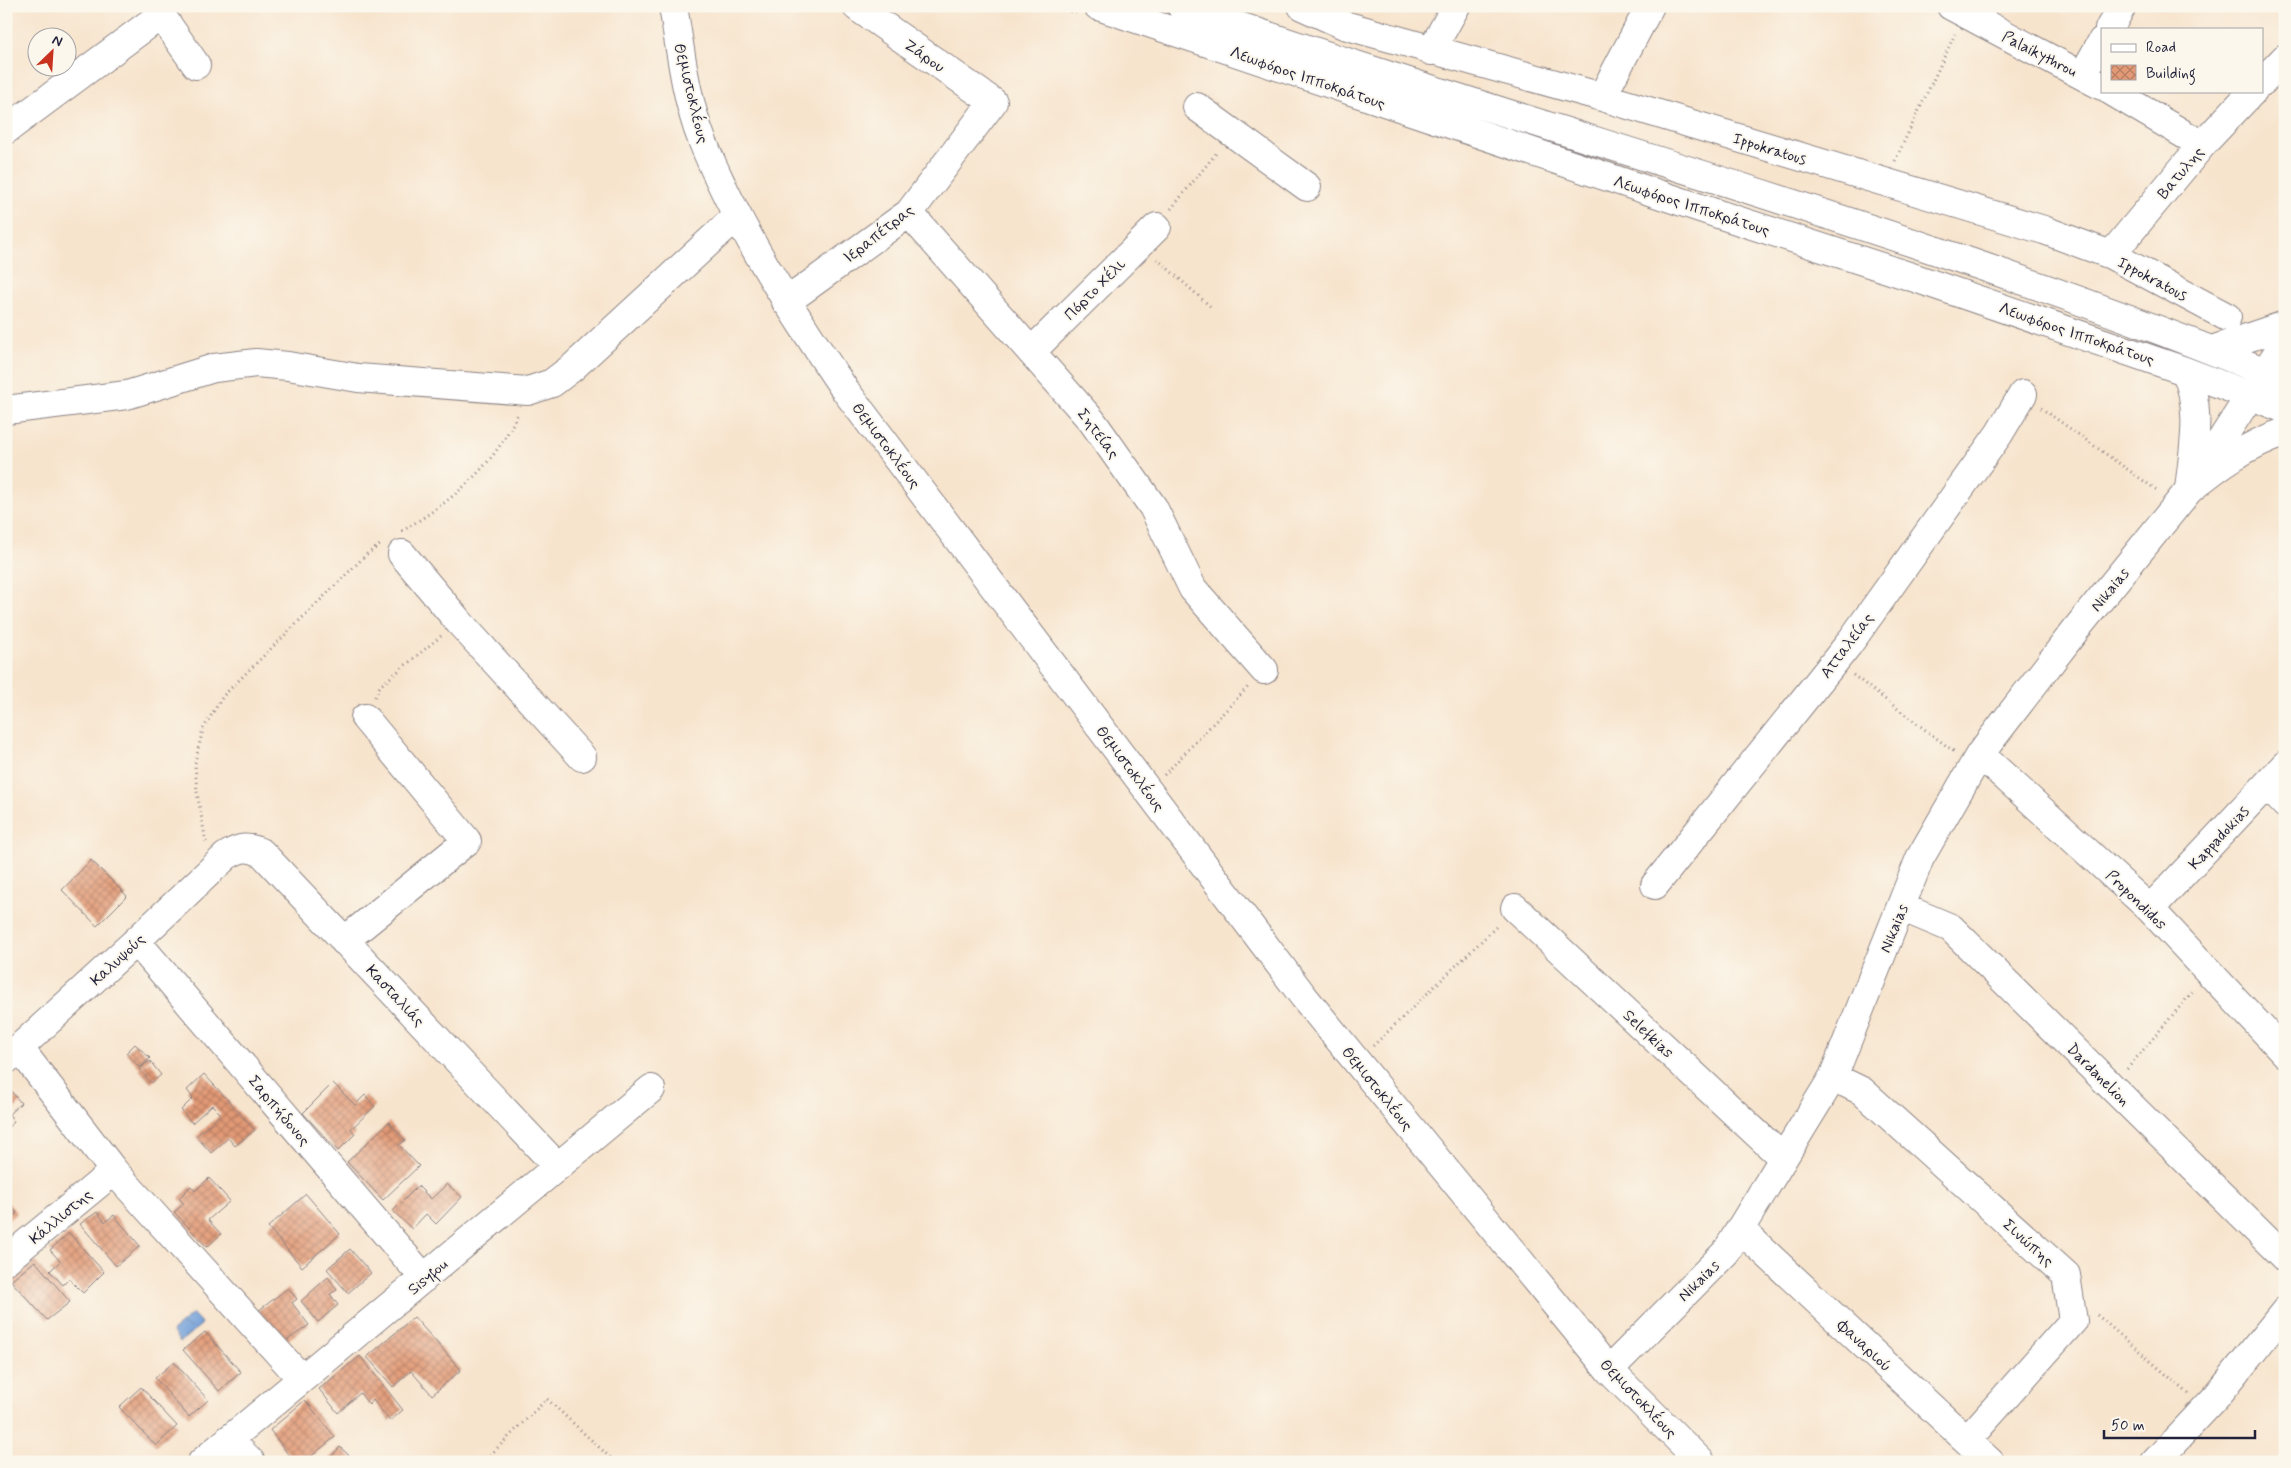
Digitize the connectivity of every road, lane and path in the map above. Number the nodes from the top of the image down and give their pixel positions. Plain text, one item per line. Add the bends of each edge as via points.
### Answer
1 (672, 6) edge
2 (1098, 6) edge
3 (1181, 6) edge
4 (1302, 6) edge
5 (1456, 6) edge
6 (1650, 6) edge
7 (2122, 6) edge
8 (857, 7) edge
9 (1958, 10) edge
10 (2110, 28) edge
11 (2101, 45) edge
12 (1431, 50) junction
13 (2285, 58) edge
14 (196, 65) dead end
15 (2093, 80) edge
16 (2264, 80) edge
17 (2113, 92) edge
18 (2252, 92) edge
19 (1602, 97) junction
20 (993, 102) joint
21 (1197, 107) dead end
22 (6, 130) edge
23 (1232, 133) junction
24 (2202, 145) junction
25 (1885, 182) junction
26 (1307, 187) dead end
27 (909, 213) junction
28 (738, 216) junction
29 (1148, 235) junction
30 (2111, 255) junction
31 (786, 302) junction
32 (1211, 307) dead end
33 (2227, 317) dead end
34 (2285, 325) edge
35 (2285, 341) edge
36 (2212, 350) junction
37 (1031, 352) junction
38 (2185, 371) junction
39 (2274, 376) edge
40 (528, 392) junction
41 (2022, 394) joint
42 (2250, 394) junction
43 (2285, 409) edge
44 (6, 410) edge
45 (2285, 432) edge
46 (2183, 497) junction
47 (395, 543) junction
48 (459, 622) junction
49 (1835, 661) junction
50 (1264, 670) joint
51 (365, 718) joint
52 (582, 757) dead end
53 (1976, 760) junction
54 (2285, 764) edge
55 (1148, 791) junction
56 (2276, 795) edge
57 (219, 863) junction
58 (1655, 885) dead end
59 (1901, 907) junction
60 (1515, 908) joint
61 (2150, 909) junction
62 (344, 940) junction
63 (136, 941) junction
64 (2210, 973) junction
65 (2285, 1053) edge
66 (13, 1054) edge
67 (1357, 1062) junction
68 (1833, 1077) junction
69 (2111, 1087) junction
70 (651, 1089) dead end
71 (1783, 1158) junction
72 (557, 1166) junction
73 (114, 1171) junction
74 (1740, 1229) junction
75 (2285, 1258) edge
76 (6, 1260) edge
77 (424, 1278) junction
78 (2070, 1300) junction
79 (2285, 1311) edge
80 (1608, 1370) junction
81 (301, 1378) junction
82 (2205, 1408) junction
83 (229, 1439) junction
84 (1967, 1440) junction
85 (202, 1462) edge
86 (252, 1462) edge
87 (483, 1462) edge
88 (615, 1462) edge
89 (1702, 1462) edge
90 (1990, 1462) edge
91 (2155, 1462) edge

1 - 28 street, Θεμιστοκλέους via 701,138
2 - 38 street, Λεωφόρος Ιπποκράτους
3 - 36 street, Λεωφόρος Ιπποκράτους via 1372,70 1860,224
4 - 12 street, Ippokratous via 1344,24
5 - 12 street
6 - 19 street
7 - 10 street
8 - 20 street, Ζάρου
9 - 15 street, Palaikythrou
9 - 25 path
11 - 15 street
12 - 19 street, Ippokratous
13 - 16 street
14 - 22 street via 161,15
17 - 24 street
18 - 24 street, Βατυλης
19 - 25 street, Ippokratous
20 - 27 street, Ιεραπέτρας
21 - 23 street
23 - 26 street
23 - 29 path
24 - 30 street, Βατυλης
25 - 30 street, Ippokratous via 2044,230
27 - 31 street, Ιεραπέτρας
27 - 37 street, Σητείας
28 - 31 street, Θεμιστοκλέους
28 - 40 street via 573,367 552,383
29 - 32 path
29 - 37 street, Πόρτο Χέλι
30 - 33 street, Ippokratous
31 - 55 street, Θεμιστοκλέους via 845,390
34 - 36 street
35 - 39 street
36 - 39 street, Λεωφόρος Ιπποκράτους
37 - 50 street, Σητείας via 1092,421 1153,507 1193,589
38 - 42 street, Λεωφόρος Ιπποκράτους
38 - 46 street via 2192,384 2196,424
39 - 42 street
40 - 44 street via 358,378 256,363 214,368 127,395
40 - 47 path via 508,436 478,474
41 - 46 path
41 - 49 street, Ατταλείας via 1999,434
42 - 43 street, Λεωφόρος Ιπποκράτους
42 - 46 street
45 - 46 street via 2263,439 2221,463
46 - 53 street, Nikaias
47 - 48 street
47 - 57 path via 367,554 223,696 203,729 195,763 197,792
48 - 51 path via 380,686
48 - 52 street
49 - 53 path
49 - 58 street, Ατταλείας
50 - 55 path
51 - 62 street via 467,841
53 - 59 street, Nikaias via 1920,858
53 - 61 street, Propondidos
54 - 56 street, Kappadokias
55 - 67 street, Θεμιστοκλέους
56 - 61 street, Kappadokias
57 - 62 street, Κασταλιάς via 238,848 252,848 262,853
57 - 63 street, Καλυψούς
59 - 68 street, Nikaias
59 - 69 street, Dardanelion via 1951,928
60 - 67 path
60 - 71 street, Selefkias
61 - 64 street, Propondidos
62 - 72 street, Κασταλιάς
63 - 66 street, Καλυψούς
63 - 77 street, Σαρπήδονος
64 - 65 street, Propondidos
64 - 69 path
66 - 73 street
67 - 80 street, Θεμιστοκλέους
68 - 71 street, Nikaias
68 - 78 street, Σινώπης via 1862,1091 2066,1275
69 - 75 street, Dardanelion
70 - 72 street, Sisyfou
71 - 74 street, Nikaias
72 - 77 street, Sisyfou
73 - 76 street, Κάλλιστης
73 - 81 street
74 - 80 street, Nikaias via 1726,1252
74 - 84 street, Φαναριού
77 - 81 street, Sisyfou
78 - 82 path via 2093,1312
78 - 84 street, Σινώπης via 2073,1321
79 - 82 street
80 - 89 street, Θεμιστοκλέους
81 - 83 street, Sisyfou
82 - 91 street
83 - 85 street, Sisyfou
83 - 86 street
84 - 90 street, Φαναριού
87 - 88 path via 547,1398

